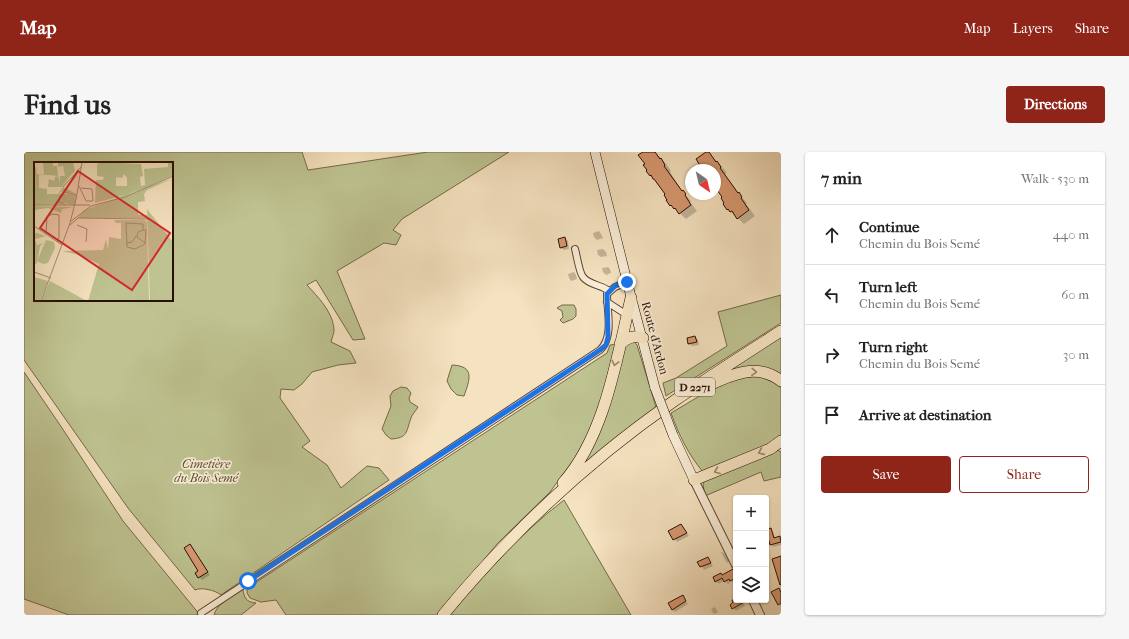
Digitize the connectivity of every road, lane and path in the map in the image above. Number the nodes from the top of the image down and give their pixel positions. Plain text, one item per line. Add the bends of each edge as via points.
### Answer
1 (595, 152) edge
2 (575, 249) dead end
3 (627, 282) junction
4 (609, 292) junction
5 (631, 298) junction
6 (607, 302) junction
7 (627, 314) junction
8 (781, 331) edge
9 (643, 338) junction
10 (620, 344) junction
11 (781, 381) edge
12 (781, 441) edge
13 (613, 448) junction
14 (694, 480) junction
15 (516, 534) junction
16 (733, 559) edge
17 (754, 603) edge
18 (201, 612) dead end
19 (443, 615) edge
20 (760, 615) edge

1 - 3 main road, Route d'Ardon
2 - 4 street via 583,277
3 - 4 street via 615,286
3 - 5 main road, Route d'Ardon
4 - 6 street
5 - 7 highway
5 - 9 main road, Route d'Ardon
6 - 7 street
6 - 18 street via 608,337 606,345 600,350
7 - 10 highway
8 - 13 highway, D 2271 via 673,402
9 - 10 highway via 627,338
9 - 14 main road, Route d'Ardon, bridge via 656,388 673,435
10 -> 15 highway via 605,402 587,449 573,472
13 -> 11 highway via 706,386 731,375 759,371 771,374
12 -> 14 highway via 770,449
13 - 15 highway, D 2271
14 - 16 street, Route d'Ardon
15 - 19 highway, D 2271
17 - 20 street

